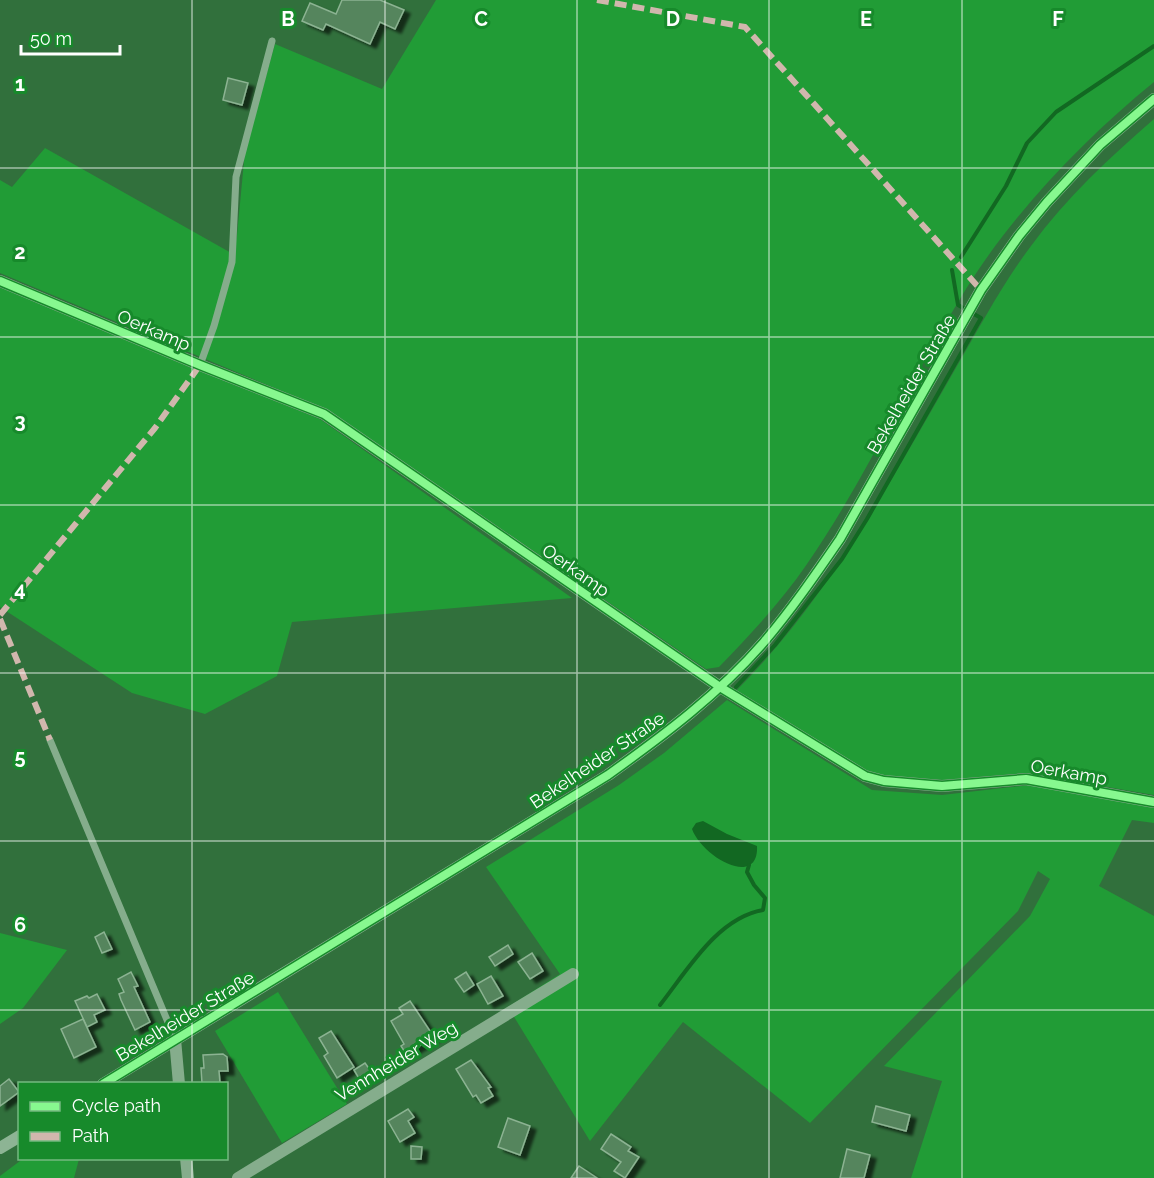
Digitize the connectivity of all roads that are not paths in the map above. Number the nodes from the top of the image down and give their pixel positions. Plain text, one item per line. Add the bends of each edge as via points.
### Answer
1 (272, 41) dead end
2 (1154, 99) edge
3 (0, 281) edge
4 (200, 365) junction
5 (720, 687) junction
6 (50, 740) dead end
7 (1154, 802) edge
8 (573, 974) dead end
9 (175, 1039) junction
10 (104, 1082) edge
11 (179, 1082) edge
12 (18, 1137) edge
13 (0, 1148) edge
14 (186, 1160) edge
15 (188, 1178) edge
16 (238, 1178) edge

1 - 4 lane via 236,177 232,262
2 - 5 street, Bekelheider Straße via 1100,145 1019,236 973,304 840,539 763,643
3 - 4 street, Oerkamp
4 - 5 street, Oerkamp via 324,414
5 - 7 street, Oerkamp via 865,776 942,786 1026,779
5 - 9 street, Bekelheider Straße via 669,731 608,775
6 - 9 lane
8 - 16 street, Vennheider Weg
9 - 10 street, Bekelheider Straße
9 - 11 street
12 - 13 street
14 - 15 street

